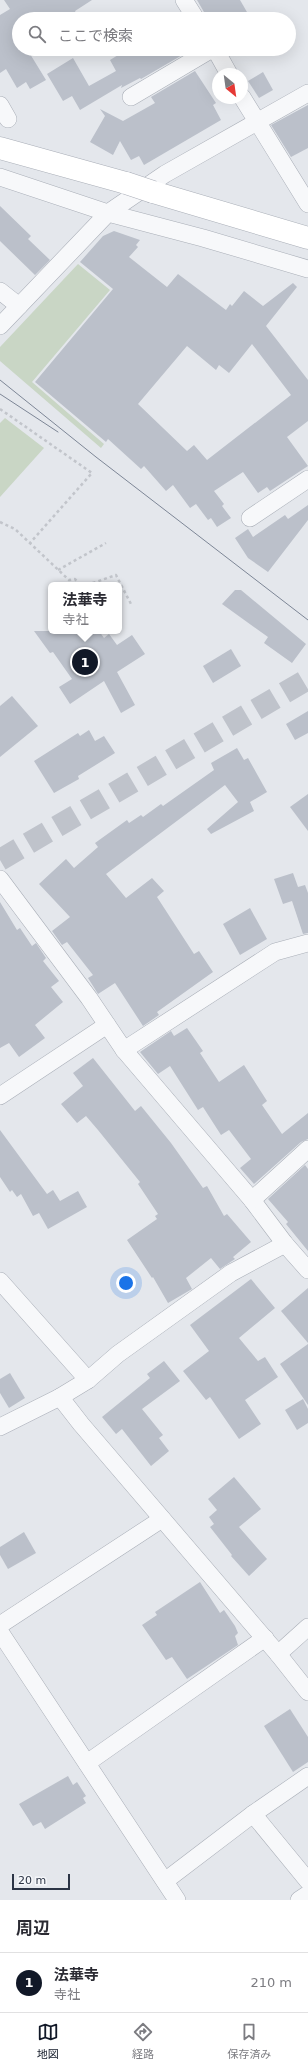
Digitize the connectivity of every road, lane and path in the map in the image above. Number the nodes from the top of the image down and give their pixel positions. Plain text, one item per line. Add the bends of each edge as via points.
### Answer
1 (184, 0) edge
2 (192, 12) edge
3 (200, 56) edge
4 (219, 56) edge
5 (226, 68) edge
6 (308, 93) edge
7 (131, 97) dead end
8 (246, 104) edge
9 (256, 123) junction
10 (0, 148) edge
11 (0, 177) edge
12 (308, 204) edge
13 (108, 213) junction
14 (308, 238) edge
15 (308, 269) edge
16 (0, 291) edge
17 (19, 306) junction
18 (0, 326) edge
19 (0, 409) edge
20 (308, 479) edge
21 (250, 518) dead end
22 (0, 522) edge
23 (30, 543) junction
24 (106, 543) dead end
25 (58, 570) junction
26 (77, 582) edge
27 (96, 582) edge
28 (120, 582) edge
29 (122, 587) edge
30 (131, 604) dead end
31 (0, 878) edge
32 (308, 943) edge
33 (107, 1025) junction
34 (124, 1050) junction
35 (0, 1096) edge
36 (308, 1149) edge
37 (252, 1200) junction
38 (285, 1244) junction
39 (308, 1270) edge
40 (0, 1281) edge
41 (88, 1380) junction
42 (60, 1397) junction
43 (0, 1427) edge
44 (162, 1519) junction
45 (0, 1625) edge
46 (308, 1627) edge
47 (0, 1632) edge
48 (264, 1638) junction
49 (278, 1654) junction
50 (308, 1692) edge
51 (87, 1763) junction
52 (308, 1776) edge
53 (253, 1814) junction
54 (165, 1881) junction
55 (308, 1881) edge
56 (308, 1894) edge
57 (177, 1900) edge
58 (299, 1900) edge

1 - 2 street
3 - 7 street
4 - 5 street
6 - 9 street
8 - 9 street
9 - 12 street
9 - 13 street via 150,183
10 - 14 street, bridge
11 - 13 street
13 - 15 street
13 - 17 street
16 - 17 street
17 - 18 street
19 - 23 path via 92,473
20 - 21 street
22 - 23 path via 11,526
23 - 25 path
24 - 25 path
25 - 26 path via 69,580
27 - 28 path via 116,575
29 - 30 path
31 - 33 street
32 - 34 street via 275,952
33 - 34 street
33 - 35 street
34 - 37 street
36 - 37 street
37 - 38 street
38 - 39 street
38 - 41 street via 231,1273 118,1354
40 - 41 street
41 - 42 street
42 - 43 street
42 - 44 street
44 - 45 street
44 - 48 street
46 - 49 street
47 - 51 street
48 - 49 street
48 - 51 street
49 - 50 street
51 - 54 street
52 - 53 street
53 - 54 street
53 - 55 street
54 - 57 street
56 - 58 street

